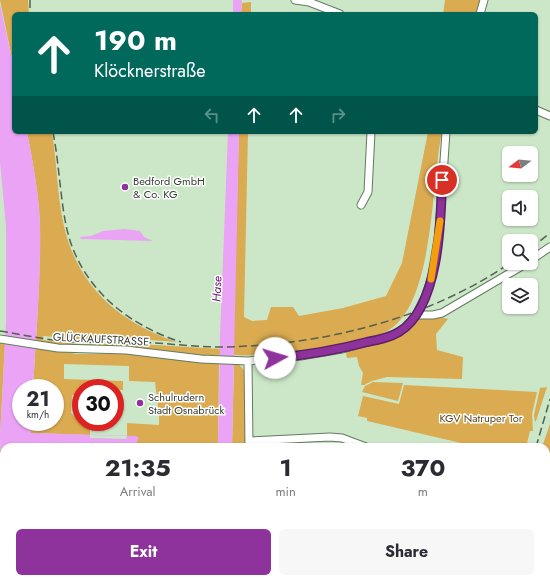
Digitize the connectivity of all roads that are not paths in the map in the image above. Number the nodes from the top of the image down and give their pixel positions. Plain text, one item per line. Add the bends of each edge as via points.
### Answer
1 (296, 0) edge
2 (484, 0) edge
3 (335, 12) edge
4 (481, 12) edge
5 (538, 111) edge
6 (550, 116) edge
7 (371, 134) edge
8 (446, 134) edge
9 (360, 205) dead end
10 (550, 247) edge
11 (538, 255) edge
12 (515, 270) edge
13 (416, 315) junction
14 (0, 339) edge
15 (248, 361) junction
16 (249, 443) edge
17 (261, 443) edge
18 (349, 443) edge

1 - 3 street
2 - 4 street
5 - 6 street
7 - 9 street via 368,192
8 - 13 street, GLÜCKAUFSTRASSE via 436,256 425,297
10 - 11 street
12 - 13 street via 442,313
13 - 15 street, GLÜCKAUFSTRASSE via 399,332 378,340 301,356
14 - 15 street, GLÜCKAUFSTRASSE via 77,350 126,350 214,360
15 - 16 street
17 - 18 street via 330,437

